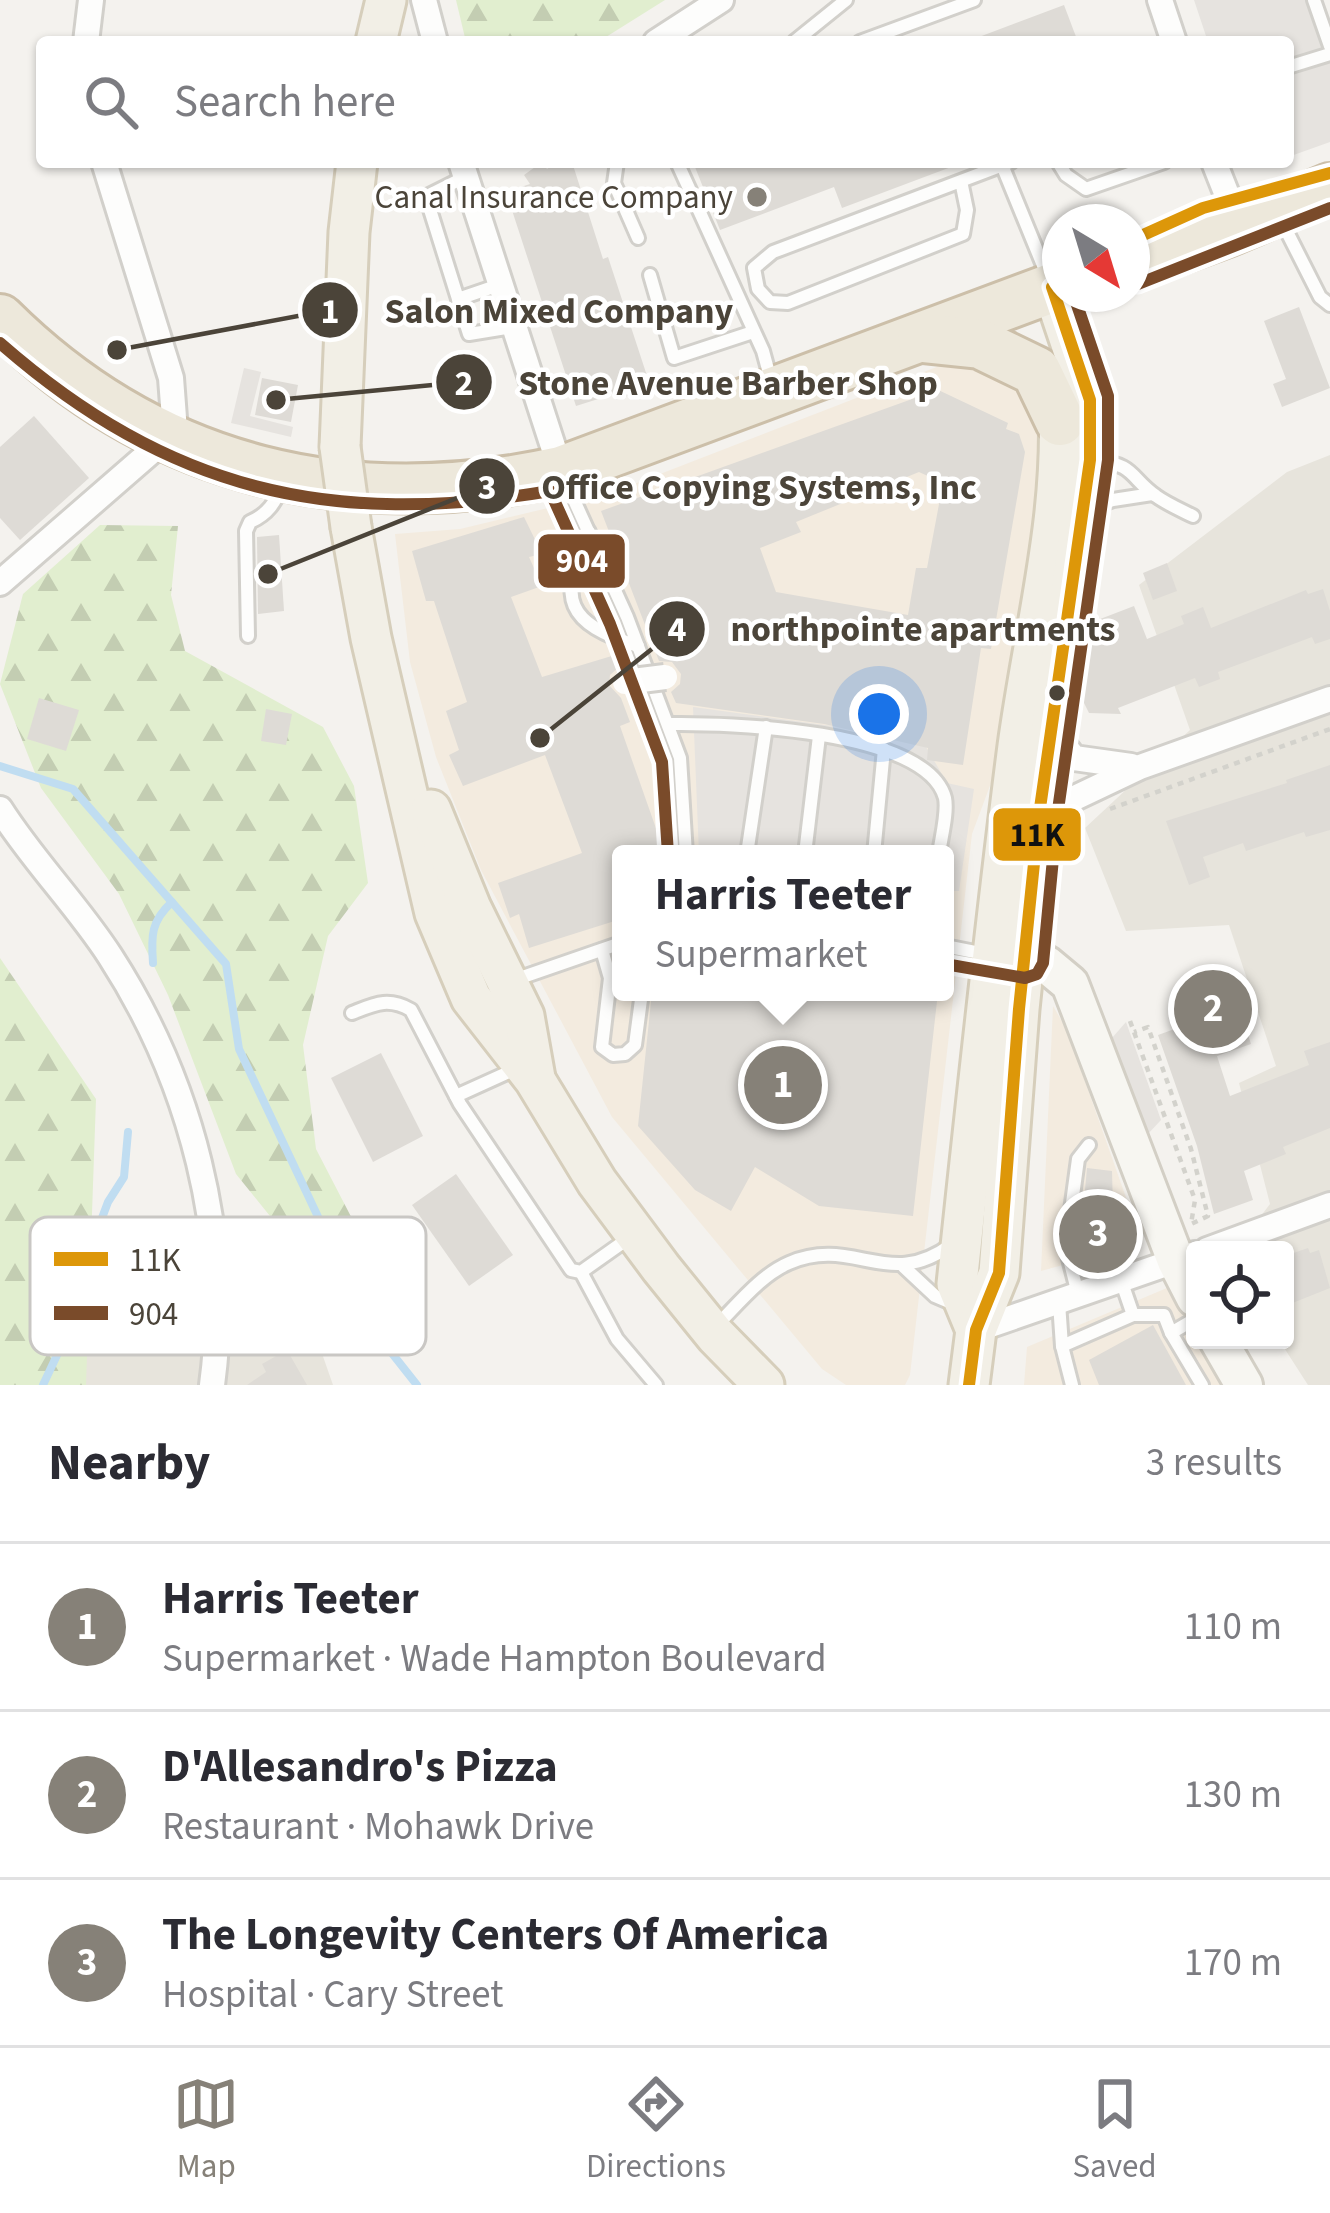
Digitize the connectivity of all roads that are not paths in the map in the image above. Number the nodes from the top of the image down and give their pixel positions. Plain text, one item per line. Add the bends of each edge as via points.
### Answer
1 (92, 0) edge
2 (386, 0) edge
3 (424, 0) edge
4 (721, 0) edge
5 (846, 0) edge
6 (974, 0) edge
7 (1160, 0) edge
8 (1315, 0) edge
9 (87, 36) edge
10 (377, 36) edge
11 (433, 36) edge
12 (665, 36) edge
13 (801, 36) edge
14 (876, 36) edge
15 (1172, 36) edge
16 (1330, 50) edge
17 (1294, 65) edge
18 (106, 168) edge
19 (356, 168) edge
20 (461, 168) edge
21 (464, 168) edge
22 (616, 168) edge
23 (680, 168) edge
24 (996, 168) edge
25 (1009, 168) edge
26 (1061, 168) edge
27 (1147, 168) edge
28 (1330, 173) edge
29 (961, 181) junction
30 (1221, 181) edge
31 (1330, 188) edge
32 (1277, 211) junction
33 (1150, 231) edge
34 (638, 238) dead end
35 (1042, 248) edge
36 (1150, 259) edge
37 (650, 275) dead end
38 (499, 285) junction
39 (1042, 290) edge
40 (458, 299) junction
41 (1330, 305) edge
42 (1058, 312) edge
43 (1065, 312) edge
44 (0, 319) edge
45 (513, 327) junction
46 (753, 332) junction
47 (917, 338) junction
48 (774, 391) junction
49 (1060, 421) junction
50 (169, 436) junction
51 (1090, 460) junction
52 (561, 471) junction
53 (286, 478) junction
54 (1151, 494) junction
55 (1082, 512) junction
56 (1193, 516) dead end
57 (589, 532) junction
58 (0, 584) edge
59 (248, 636) dead end
60 (638, 646) junction
61 (665, 676) dead end
62 (625, 682) dead end
63 (1330, 699) edge
64 (668, 724) junction
65 (766, 728) junction
66 (1051, 729) junction
67 (819, 736) junction
68 (884, 748) junction
69 (398, 753) junction
70 (1140, 767) junction
71 (0, 809) edge
72 (1039, 815) junction
73 (420, 845) junction
74 (685, 845) edge
75 (748, 845) edge
76 (806, 845) edge
77 (875, 845) edge
78 (940, 845) edge
79 (612, 947) edge
80 (954, 948) edge
81 (602, 950) junction
82 (1009, 958) junction
83 (508, 982) junction
84 (641, 1001) edge
85 (352, 1013) dead end
86 (530, 1069) junction
87 (456, 1096) junction
88 (1089, 1145) dead end
89 (1330, 1204) edge
90 (209, 1217) edge
91 (635, 1233) junction
92 (962, 1235) junction
93 (1187, 1241) edge
94 (1231, 1241) edge
95 (1186, 1257) edge
96 (904, 1267) junction
97 (581, 1272) junction
98 (1121, 1279) junction
99 (1068, 1298) junction
100 (1133, 1315) junction
101 (972, 1320) junction
102 (1186, 1324) edge
103 (712, 1330) junction
104 (1171, 1333) junction
105 (1062, 1346) junction
106 (1223, 1349) edge
107 (656, 1385) edge
108 (764, 1385) edge
109 (969, 1385) edge
110 (1072, 1385) edge
111 (1202, 1385) edge
112 (1244, 1385) edge

1 - 9 street
2 - 10 main road
3 - 11 street
4 - 12 street
5 - 13 lane
6 - 14 lane
7 - 15 street
8 - 16 lane
16 - 17 lane
18 - 50 street via 171,378
19 - 69 main road, bridge via 340,447
20 - 40 lane via 427,200
21 - 38 street
22 - 34 lane via 614,183
23 - 46 lane
24 - 29 lane
25 - 35 lane
26 - 27 lane via 1086,189
28 - 30 highway
29 - 29 lane via 772,251 754,268 758,289 770,302 788,303 963,234
30 - 33 highway via 1187,214
31 - 32 highway
32 - 36 highway
32 - 41 lane
37 - 46 lane via 674,358
38 - 40 lane
38 - 45 street
39 - 47 highway
40 - 45 lane via 472,336
42 - 49 main road
43 - 51 main road via 1090,400
44 - 50 highway via 79,387
45 - 52 street
46 - 48 lane
47 - 48 highway
47 - 49 highway via 980,344 1036,370
48 - 52 highway
49 - 82 main road via 1056,507 1019,742
50 - 53 highway
50 - 58 street
51 - 54 lane via 1119,463
51 - 55 main road
52 - 53 highway via 397,491
52 - 57 lane
53 - 59 lane via 246,531
54 - 55 lane
54 - 56 lane
55 - 66 main road
57 - 60 lane
57 - 60 lane via 572,569 570,598 588,626
60 - 64 lane
61 - 62 street, bridge
63 - 70 street
64 - 65 lane
64 - 74 lane via 680,758
65 - 67 lane
65 - 75 lane
66 - 70 street via 1074,758
66 - 72 main road
67 - 68 lane
67 - 76 lane
68 - 77 lane
68 - 78 lane via 925,767 945,799
69 - 73 main road
69 - 83 main road
70 - 72 street
71 - 90 street via 109,952 146,1022 180,1098
72 - 82 main road
73 - 83 main road via 478,971 490,986
73 - 86 main road via 436,914 471,998
79 - 81 lane
80 - 82 lane
81 - 83 lane
81 - 84 lane via 610,978 602,1047 625,1054 635,1045
82 - 92 main road
82 - 93 street via 1046,964 1070,984
82 - 101 main road via 999,1273
83 - 86 main road via 524,1016
85 - 87 lane via 382,1001 410,1010
86 - 87 lane
86 - 91 main road
87 - 97 lane via 562,1259
88 - 99 lane via 1078,1159
89 - 94 street
91 - 97 lane
91 - 103 main road
92 - 96 lane
92 - 101 main road via 957,1284
95 - 98 street
96 - 101 lane
96 - 103 lane via 842,1254 792,1262
97 - 107 lane via 617,1339
98 - 99 street
98 - 100 lane
99 - 101 street
99 - 105 lane
100 - 104 lane via 1164,1316
100 - 105 lane
101 - 109 main road
102 - 104 lane
103 - 108 main road
104 - 111 lane
105 - 110 lane
106 - 112 street

